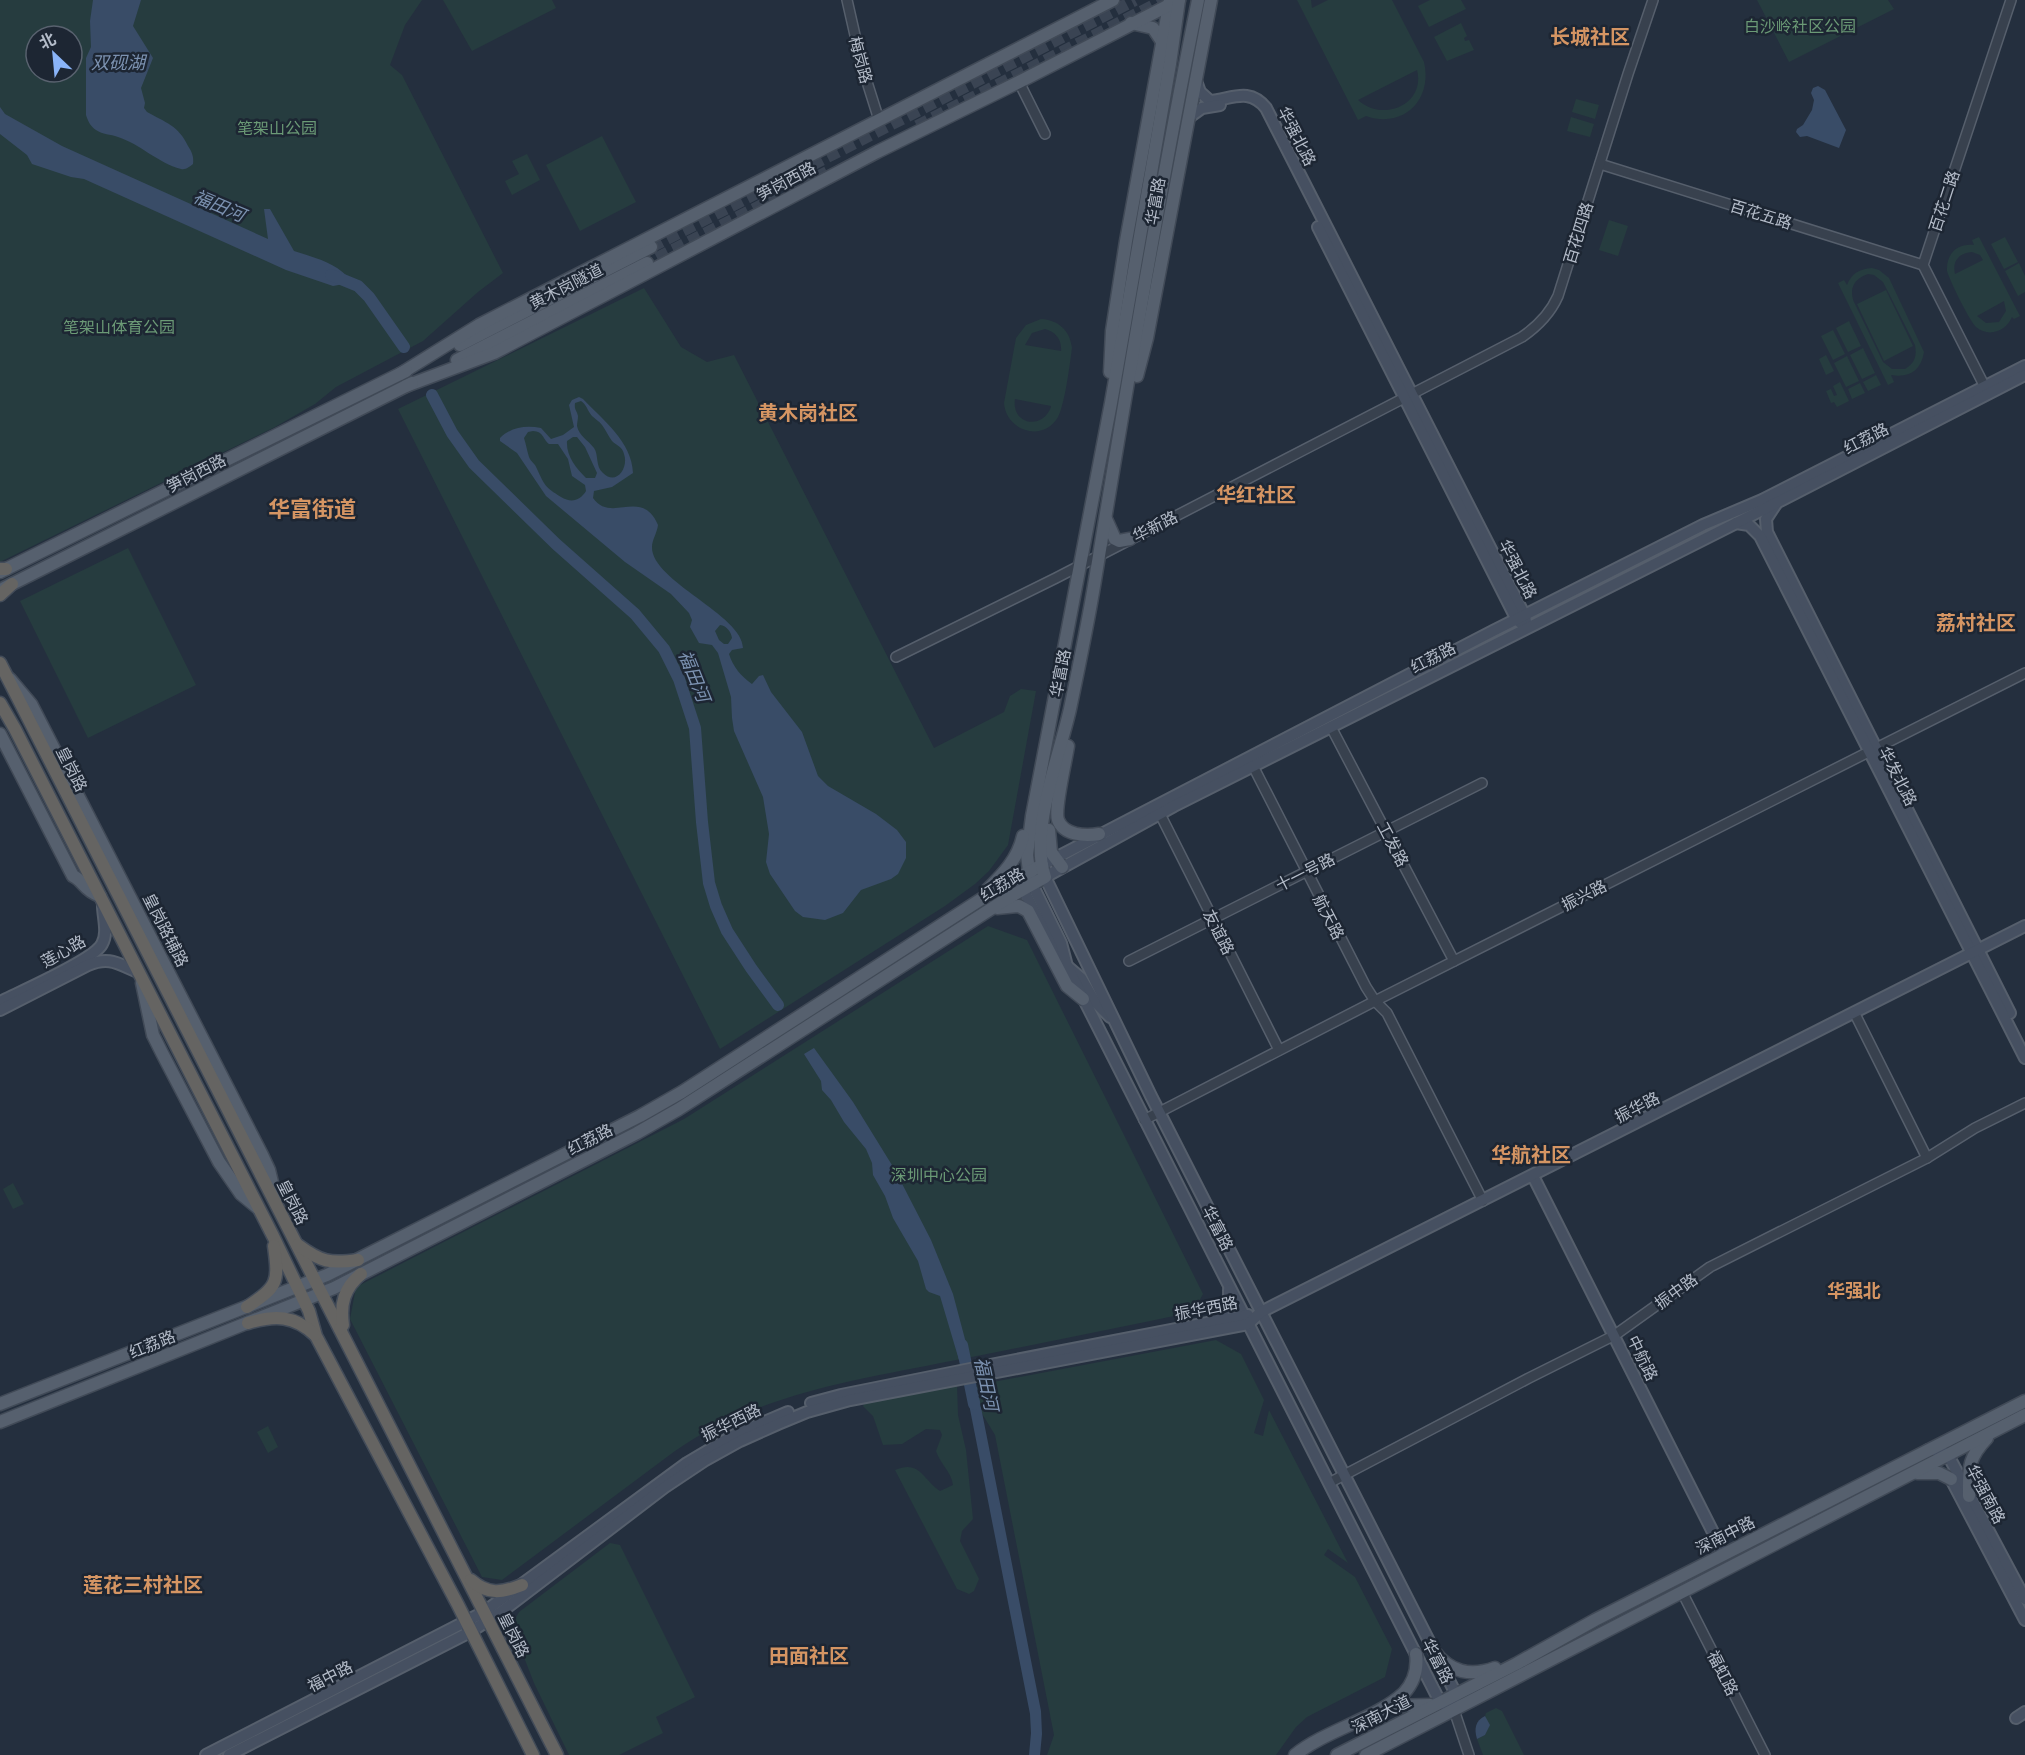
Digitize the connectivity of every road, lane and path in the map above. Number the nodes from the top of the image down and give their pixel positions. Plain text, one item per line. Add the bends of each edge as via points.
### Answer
1 (847, 0) edge
2 (1113, 0) edge
3 (1198, 0) edge
4 (1211, 0) edge
5 (1653, 0) edge
6 (2011, 0) edge
7 (1172, 1) edge
8 (1131, 23) junction
9 (1163, 43) junction
10 (1196, 81) junction
11 (1019, 82) junction
12 (1188, 118) junction
13 (879, 120) junction
14 (1045, 134) dead end
15 (1600, 164) junction
16 (654, 253) tunnel mouth
17 (1923, 265) junction
18 (486, 338) junction
19 (2025, 366) edge
20 (400, 374) junction
21 (2025, 375) edge
22 (406, 386) junction
23 (1986, 390) junction
24 (359, 394) junction
25 (1409, 396) junction
26 (1111, 403) junction
27 (1125, 405) junction
28 (365, 406) junction
29 (1782, 500) junction
30 (1105, 523) junction
31 (1087, 524) junction
32 (1733, 524) junction
33 (1130, 539) junction
34 (1098, 555) junction
35 (1079, 565) junction
36 (2, 570) edge
37 (12, 584) junction
38 (0, 590) edge
39 (0, 595) edge
40 (1521, 618) junction
41 (1527, 628) junction
42 (896, 657) dead end
43 (3, 668) edge
44 (2025, 673) edge
45 (1056, 698) junction
46 (0, 703) edge
47 (1070, 707) junction
48 (1331, 727) junction
49 (0, 734) edge
50 (1873, 750) junction
51 (1253, 766) junction
52 (1054, 768) junction
53 (1482, 783) dead end
54 (1160, 814) junction
55 (1032, 816) junction
56 (1386, 831) junction
57 (1099, 834) junction
58 (1058, 863) junction
59 (1043, 871) junction
60 (1306, 872) junction
61 (1028, 882) junction
62 (101, 899) junction
63 (971, 906) junction
64 (990, 910) junction
65 (1212, 918) junction
66 (2025, 926) edge
67 (1975, 951) junction
68 (1129, 961) dead end
69 (1454, 961) junction
70 (1067, 966) junction
71 (140, 975) junction
72 (1083, 999) junction
73 (1375, 1001) junction
74 (0, 1002) edge
75 (0, 1010) edge
76 (1854, 1012) junction
77 (1115, 1021) junction
78 (2025, 1042) edge
79 (1279, 1050) junction
80 (2025, 1058) edge
81 (2025, 1103) edge
82 (1160, 1113) junction
83 (1144, 1120) junction
84 (1927, 1158) junction
85 (1533, 1176) junction
86 (1483, 1201) junction
87 (273, 1236) junction
88 (295, 1242) junction
89 (358, 1260) junction
90 (361, 1274) junction
91 (314, 1281) junction
92 (1228, 1286) junction
93 (298, 1288) junction
94 (321, 1294) junction
95 (304, 1301) junction
96 (247, 1307) junction
97 (1261, 1312) junction
98 (1246, 1320) junction
99 (248, 1323) junction
100 (1209, 1323) junction
101 (342, 1335) junction
102 (1615, 1335) junction
103 (316, 1336) junction
104 (986, 1369) junction
105 (947, 1378) junction
106 (2025, 1401) edge
107 (0, 1404) edge
108 (2025, 1415) edge
109 (0, 1422) edge
110 (1992, 1432) junction
111 (1928, 1450) junction
112 (1948, 1455) junction
113 (1912, 1473) junction
114 (1344, 1475) junction
115 (1951, 1479) joint
116 (1329, 1483) junction
117 (1969, 1496) junction
118 (1724, 1554) junction
119 (467, 1576) junction
120 (522, 1585) junction
121 (1679, 1593) junction
122 (2025, 1599) edge
123 (486, 1617) junction
124 (2025, 1620) edge
125 (468, 1627) junction
126 (1434, 1651) junction
127 (1416, 1654) junction
128 (1516, 1664) junction
129 (1456, 1694) junction
130 (1440, 1702) junction
131 (1385, 1706) junction
132 (1454, 1710) junction
133 (206, 1755) edge
134 (229, 1755) edge
135 (533, 1755) edge
136 (557, 1755) edge
137 (1295, 1755) edge
138 (1337, 1755) edge
139 (1366, 1755) edge
140 (1469, 1755) edge
141 (1758, 1755) edge
142 (1765, 1755) edge

1 - 13 street, 梅岗路
2 - 13 main road, 笋岗西路
3 - 27 main road, 华富路
4 - 10 main road, 华富路
5 - 15 street, 百花四路
6 - 17 street, 百花二路
7 - 8 main road, 笋岗西路
7 - 9 main road, 华富路
7 - 26 main road, 华富路 via 1159,121
8 - 9 main road via 1153,28
8 - 11 main road, 笋岗西路
9 - 26 main road, 华富路 via 1112,331
10 - 12 main road, 华富路
10 - 25 main road, 华强北路 via 1200,92 1210,101 1249,95 1266,108
11 - 14 street
11 - 22 main road, 笋岗西路 via 494,353
12 - 25 main road, 华强北路 via 1202,108 1239,101 1246,100 1258,108
12 - 27 main road, 华富路 via 1147,338
13 - 20 main road, 笋岗西路 via 479,325
15 - 17 street, 百花五路
15 - 25 street, 百花四路 via 1558,296 1546,316 1521,337
16 - 18 main road, 黄木岗隧道
17 - 23 street
18 - 20 main road, 笋岗西路
18 - 22 main road, 笋岗西路
19 - 23 main road, 红荔路
20 - 24 main road, 笋岗西路
21 - 23 main road, 红荔路
22 - 28 main road, 笋岗西路
23 - 29 main road, 红荔路
23 - 40 main road, 红荔路 via 1714,520
24 - 28 main road
24 - 36 main road, 笋岗西路
25 - 33 street, 华新路
25 - 40 main road, 华强北路
26 - 31 main road, 华富路
27 - 30 main road, 华富路
28 - 37 main road, 笋岗西路
29 - 32 main road, 红荔路
29 - 50 main road, 华发北路 via 1768,514 1767,532
30 - 31 main road
30 - 33 main road via 1115,539
30 - 34 main road, 华富路
31 - 35 main road, 华富路
32 - 41 main road, 红荔路
32 - 50 main road, 华发北路 via 1747,524 1760,536
33 - 34 street, 华新路
34 - 35 street, 华新路
34 - 47 main road, 华富路
35 - 42 street, 华新路
35 - 45 main road, 华富路
37 - 38 main road, 笋岗西路
37 - 39 highway
40 - 41 main road, 华强北路
40 - 57 main road, 红荔路
41 - 48 main road, 红荔路
43 - 88 highway, 皇岗路
44 - 50 street, 振兴路
45 - 52 main road, 华富路
45 - 55 main road, 华富路
46 - 62 highway, 皇岗路
47 - 52 main road, 华富路
47 - 57 main road via 1058,820 1080,835
48 - 51 main road, 红荔路
48 - 56 street, 工发路
49 - 62 main road via 67,867 84,888
50 - 67 main road, 华发北路
50 - 69 street, 振兴路
51 - 54 main road, 红荔路
51 - 60 street, 航天路
52 - 58 main road, 华富路 via 1056,790 1049,839
52 - 59 main road, 华富路 via 1041,836
53 - 56 street, 十一号路
54 - 58 main road, 红荔路
54 - 65 street, 友谊路
55 - 61 main road, 华富路
55 - 63 main road via 1011,864
56 - 60 street, 十一号路
56 - 69 street, 工发路
57 - 58 main road, 红荔路
58 - 59 main road, 红荔路
59 - 61 main road, 红荔路
59 - 77 main road, 华富路
60 - 65 street, 十一号路
60 - 73 street, 航天路
61 - 63 main road, 红荔路 via 1016,879
61 - 64 main road, 红荔路
61 - 70 main road, 华富路 via 1057,954
62 - 71 highway, 皇岗路
62 - 74 main road, 莲心路 via 105,935 100,947
63 - 89 main road, 红荔路 via 660,1105
64 - 72 main road via 1019,906 1028,911 1067,986
64 - 90 main road, 红荔路 via 663,1119
65 - 68 street, 十一号路
65 - 79 street, 友谊路
66 - 67 main road, 振华路
67 - 76 main road, 振华路
67 - 78 main road, 华发北路
67 - 80 main road, 华发北路
69 - 73 street, 振兴路
70 - 72 main road, 华富路
70 - 77 main road, 华富路
71 - 75 main road, 莲心路 via 119,963 103,960
71 - 87 highway, 皇岗路
72 - 83 main road, 华富路
73 - 79 street, 振兴路
73 - 86 street via 1387,1013
76 - 84 street
76 - 85 main road, 振华路
77 - 82 main road, 华富路
79 - 82 street, 振兴路
81 - 84 street, 振中路
82 - 83 street, 振兴路
82 - 97 main road, 华富路
83 - 92 main road, 华富路
84 - 102 street, 振中路 via 1710,1267
85 - 86 main road, 振华路
85 - 102 main road, 中航路
86 - 97 main road, 振华路
87 - 93 highway, 皇岗路
87 - 96 highway via 276,1281
88 - 89 highway via 323,1261
88 - 91 highway, 皇岗路
89 - 91 main road, 红荔路
90 - 94 main road, 红荔路
90 - 101 highway via 344,1297
91 - 93 main road, 红荔路
91 - 94 highway, 皇岗路
92 - 98 main road, 华富路
92 - 100 main road via 1227,1307
93 - 95 highway, 皇岗路
93 - 96 main road, 红荔路
94 - 95 main road, 红荔路
94 - 101 highway, 皇岗路
95 - 99 main road, 红荔路
95 - 103 highway, 皇岗路
96 - 107 main road, 红荔路
97 - 98 main road, 振华西路
97 - 114 main road, 华富路
98 - 100 main road, 振华西路
98 - 104 main road, 振华西路
98 - 116 main road, 华富路
99 - 103 highway via 274,1318 293,1320
99 - 109 main road, 红荔路
100 - 104 main road, 振华西路
101 - 119 highway, 皇岗路
102 - 114 street, 振中路
102 - 118 main road, 中航路
103 - 125 highway, 皇岗路
104 - 105 main road, 振华西路
105 - 120 main road, 振华西路 via 830,1398 736,1434 687,1462
105 - 123 main road, 振华西路 via 820,1408 740,1441 665,1487
106 - 111 main road, 深南中路
108 - 110 main road, 深南中路
110 - 112 main road, 深南中路
110 - 117 main road via 1970,1463
111 - 112 main road, 华强南路
111 - 118 main road, 深南中路
112 - 113 main road, 深南中路
112 - 117 main road, 华强南路
113 - 115 main road via 1939,1473
113 - 121 main road, 深南中路
114 - 116 street, 振中路
114 - 126 main road, 华富路
115 - 124 main road, 华强南路
116 - 127 main road, 华富路
117 - 122 main road, 华强南路
118 - 128 main road, 深南中路
119 - 120 highway via 482,1589 495,1593
119 - 123 highway, 皇岗路
120 - 123 main road, 振华西路
121 - 132 main road, 深南中路
121 - 141 street, 福虹路
121 - 142 street, 福虹路
123 - 125 main road, 振华西路
123 - 136 highway, 皇岗路
125 - 133 main road, 福中路
125 - 134 main road, 福中路
125 - 135 highway, 皇岗路
126 - 128 main road via 1450,1667 1466,1673
126 - 129 main road, 华富路
127 - 130 main road, 华富路
127 - 131 main road via 1416,1673 1409,1686
128 - 129 main road, 深南中路
129 - 130 main road, 深南中路
129 - 132 main road, 华富路
130 - 131 main road
130 - 132 main road, 华富路
130 - 138 main road, 深南大道
131 - 137 main road
132 - 139 main road, 深南大道
132 - 140 street

